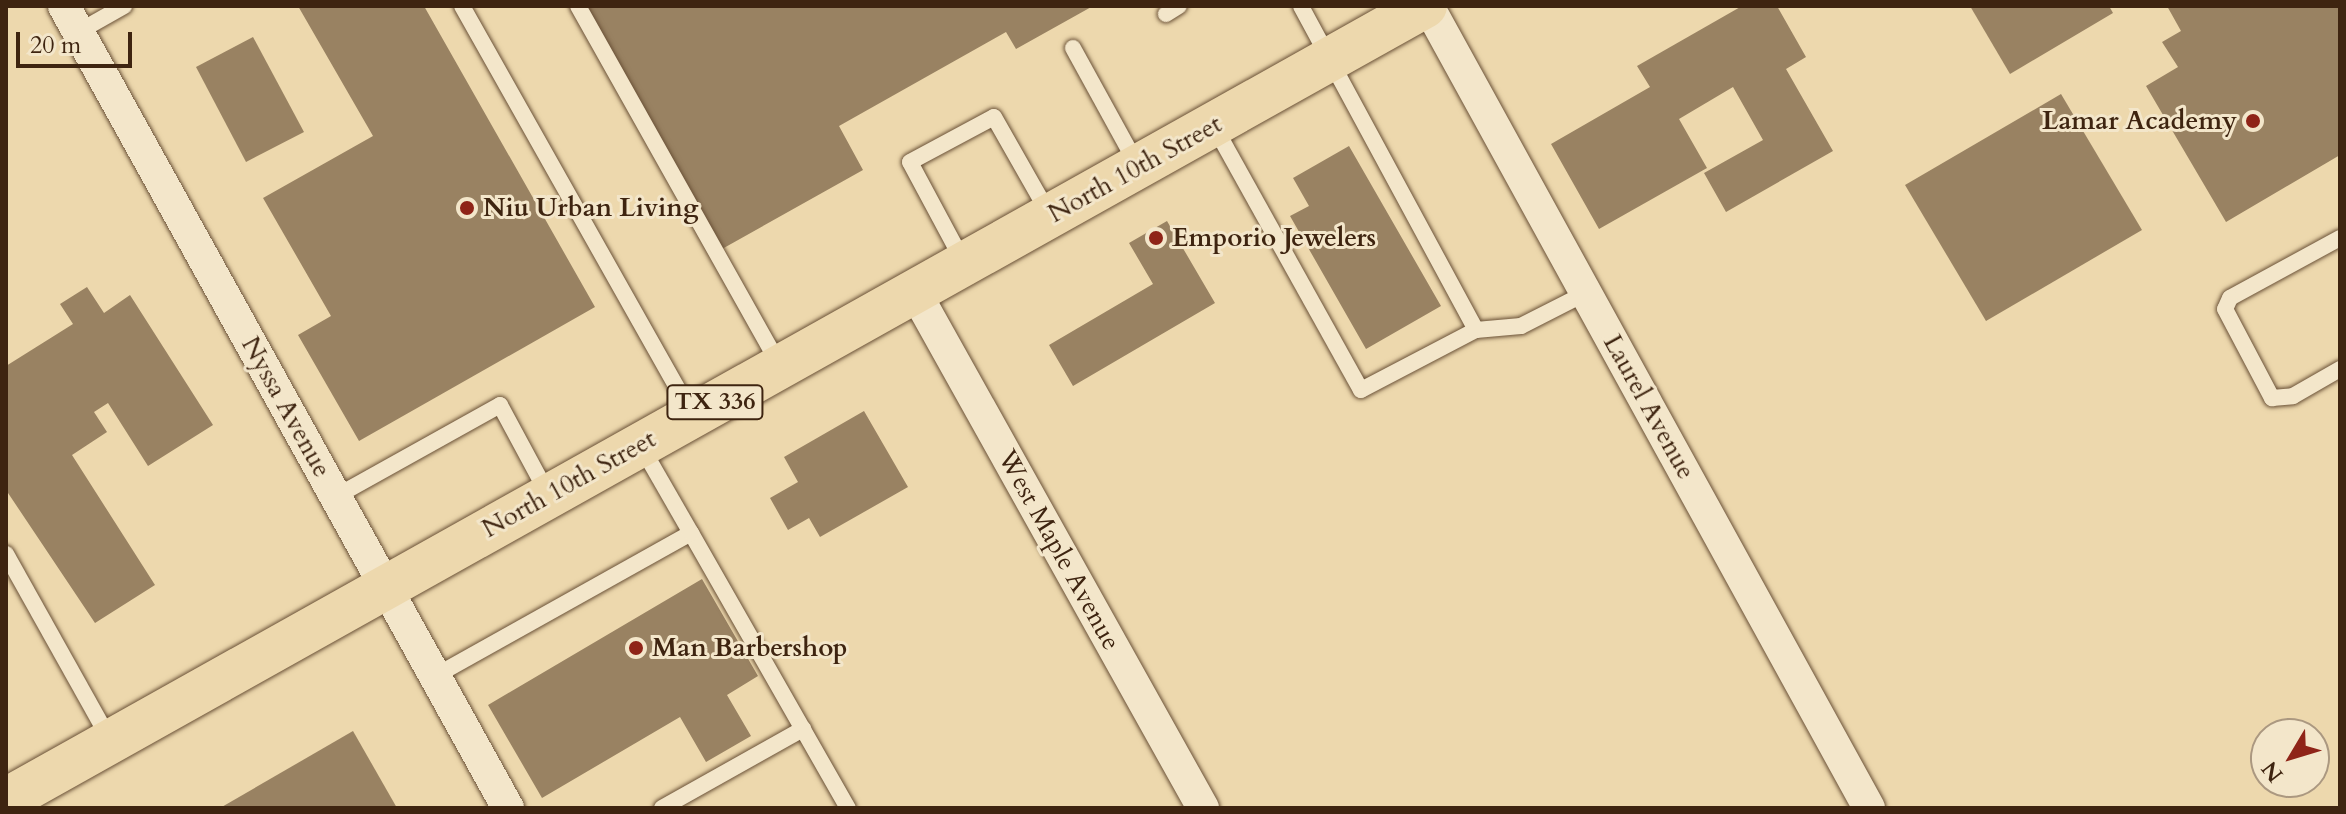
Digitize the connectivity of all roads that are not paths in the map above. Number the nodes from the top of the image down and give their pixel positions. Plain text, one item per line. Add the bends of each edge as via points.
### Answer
1 (124, 6) edge
2 (462, 6) edge
3 (578, 6) edge
4 (1301, 6) edge
5 (1427, 6) edge
6 (71, 19) edge
7 (1073, 48) dead end
8 (1330, 59) junction
9 (1213, 125) junction
10 (1138, 167) junction
11 (1050, 216) junction
12 (2340, 238) edge
13 (965, 264) junction
14 (915, 292) junction
15 (1586, 293) junction
16 (1476, 330) junction
17 (781, 367) junction
18 (2340, 369) edge
19 (692, 415) junction
20 (640, 444) junction
21 (549, 495) junction
22 (335, 497) junction
23 (691, 533) junction
24 (6, 554) edge
25 (385, 588) junction
26 (435, 676) junction
27 (803, 729) junction
28 (111, 741) junction
29 (6, 800) edge
30 (508, 808) edge
31 (662, 808) edge
32 (848, 808) edge
33 (1203, 808) edge
34 (1869, 808) edge

1 - 6 lane
2 - 19 lane
3 - 17 lane
4 - 8 lane
5 - 8 main road, North 10th Street / TX 336
5 - 15 street, Laurel Avenue
6 - 22 street, Nyssa Avenue
7 - 10 lane
8 - 9 main road, North 10th Street / TX 336
8 - 16 lane
9 - 10 main road, North 10th Street / TX 336
9 - 16 lane via 1361,390
10 - 11 main road, North 10th Street / TX 336
11 - 13 main road, North 10th Street / TX 336
11 - 13 lane via 994,117 910,162
12 - 18 lane via 2230,298 2225,309 2272,398 2293,396
13 - 14 main road, North 10th Street / TX 336
14 - 17 main road, North 10th Street / TX 336
14 - 33 street, West Maple Avenue
15 - 16 lane via 1521,326
15 - 34 street, Laurel Avenue
17 - 19 main road, North 10th Street / TX 336
19 - 20 main road, North 10th Street / TX 336
20 - 21 main road, North 10th Street / TX 336
20 - 23 lane
21 - 22 lane via 500,405
21 - 25 main road, North 10th Street / TX 336
22 - 25 street, Nyssa Avenue
23 - 26 lane
23 - 27 lane
24 - 28 lane
25 - 26 street, Nyssa Avenue
25 - 28 main road, North 10th Street / TX 336
26 - 30 street, Nyssa Avenue
27 - 31 lane
27 - 32 lane
28 - 29 main road, North 10th Street / TX 336

